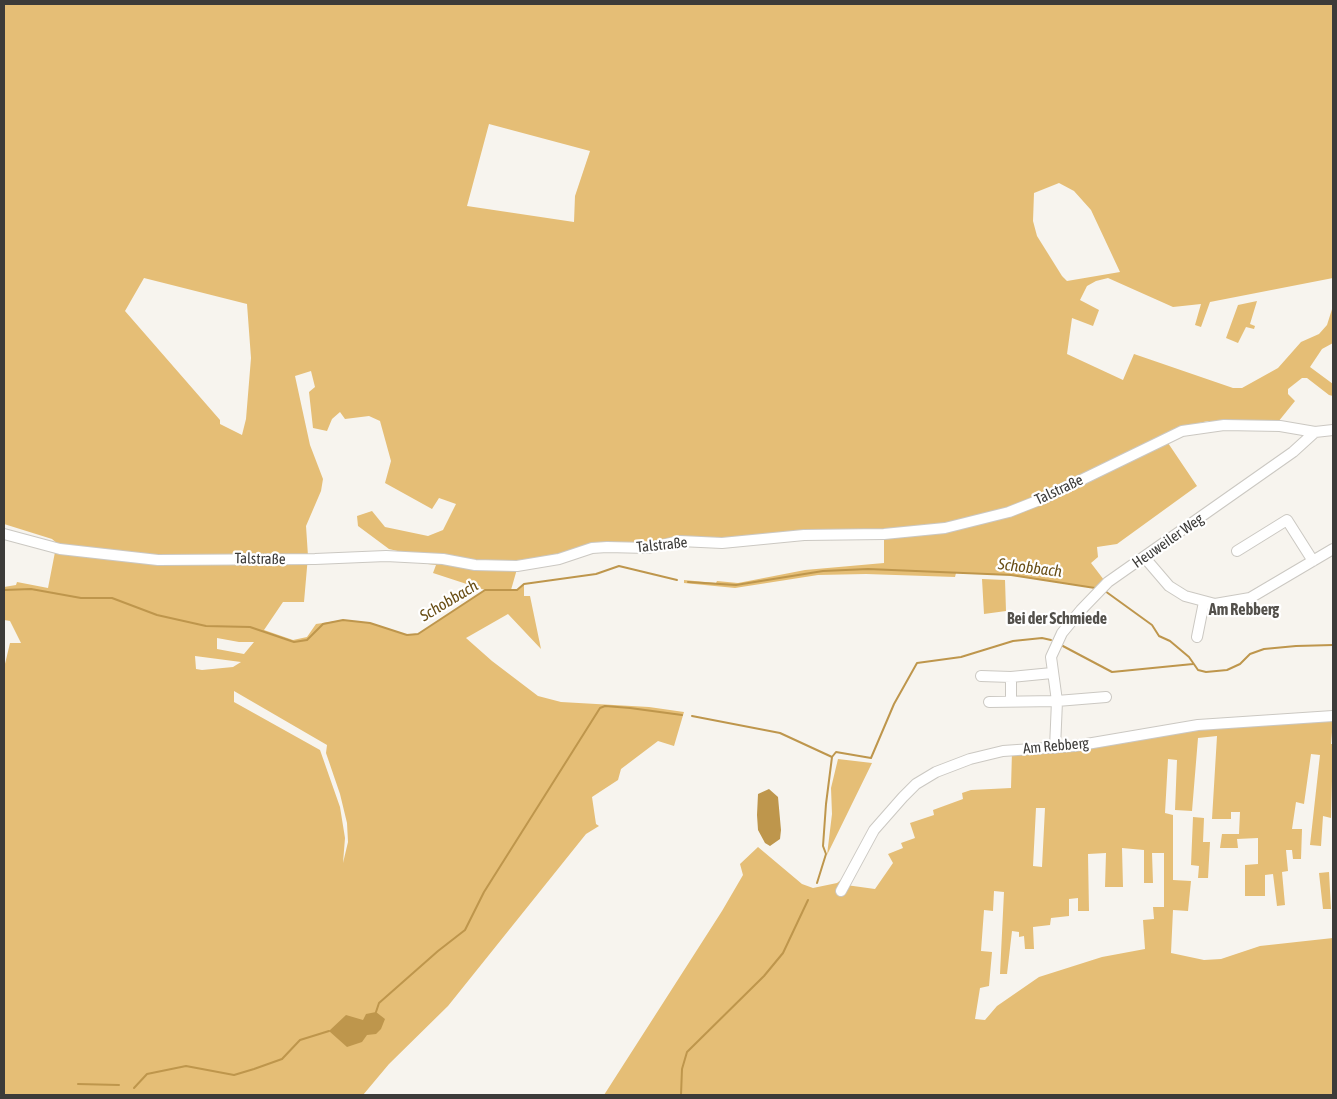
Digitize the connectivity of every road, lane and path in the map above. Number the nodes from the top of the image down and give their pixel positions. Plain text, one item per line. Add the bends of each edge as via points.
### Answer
1 (1315, 432) junction
2 (1333, 434) edge
3 (4, 534) edge
4 (1333, 549) edge
5 (1237, 551) dead end
6 (1145, 558) junction
7 (1313, 562) junction
8 (1204, 602) junction
9 (1198, 637) dead end
10 (1052, 673) junction
11 (981, 676) dead end
12 (1011, 677) junction
13 (1106, 697) dead end
14 (1011, 701) junction
15 (1057, 701) junction
16 (989, 702) dead end
17 (1333, 716) edge
18 (1055, 748) junction
19 (840, 891) dead end

1 - 2 street, Talstraße
1 - 3 street, Talstraße via 1280,426 1224,425 1182,431 1042,499 1009,512 945,528 722,542 680,541 648,548 607,546 516,566 386,556 315,560 158,560 60,549
1 - 6 street, Heuweiler Weg via 1293,452
4 - 7 street
5 - 7 street via 1288,520
6 - 8 street via 1169,586
6 - 10 street, Heuweiler Weg via 1100,590 1081,610 1054,645
7 - 8 street via 1250,598 1215,604
8 - 9 street
10 - 12 street
10 - 15 street, Heuweiler Weg
11 - 12 street
12 - 14 street
13 - 15 street
14 - 15 street
14 - 16 street
15 - 18 street, Heuweiler Weg
17 - 18 street, Am Rebberg via 1198,725
18 - 19 street, Am Rebberg via 992,753 936,772 916,784 874,830

